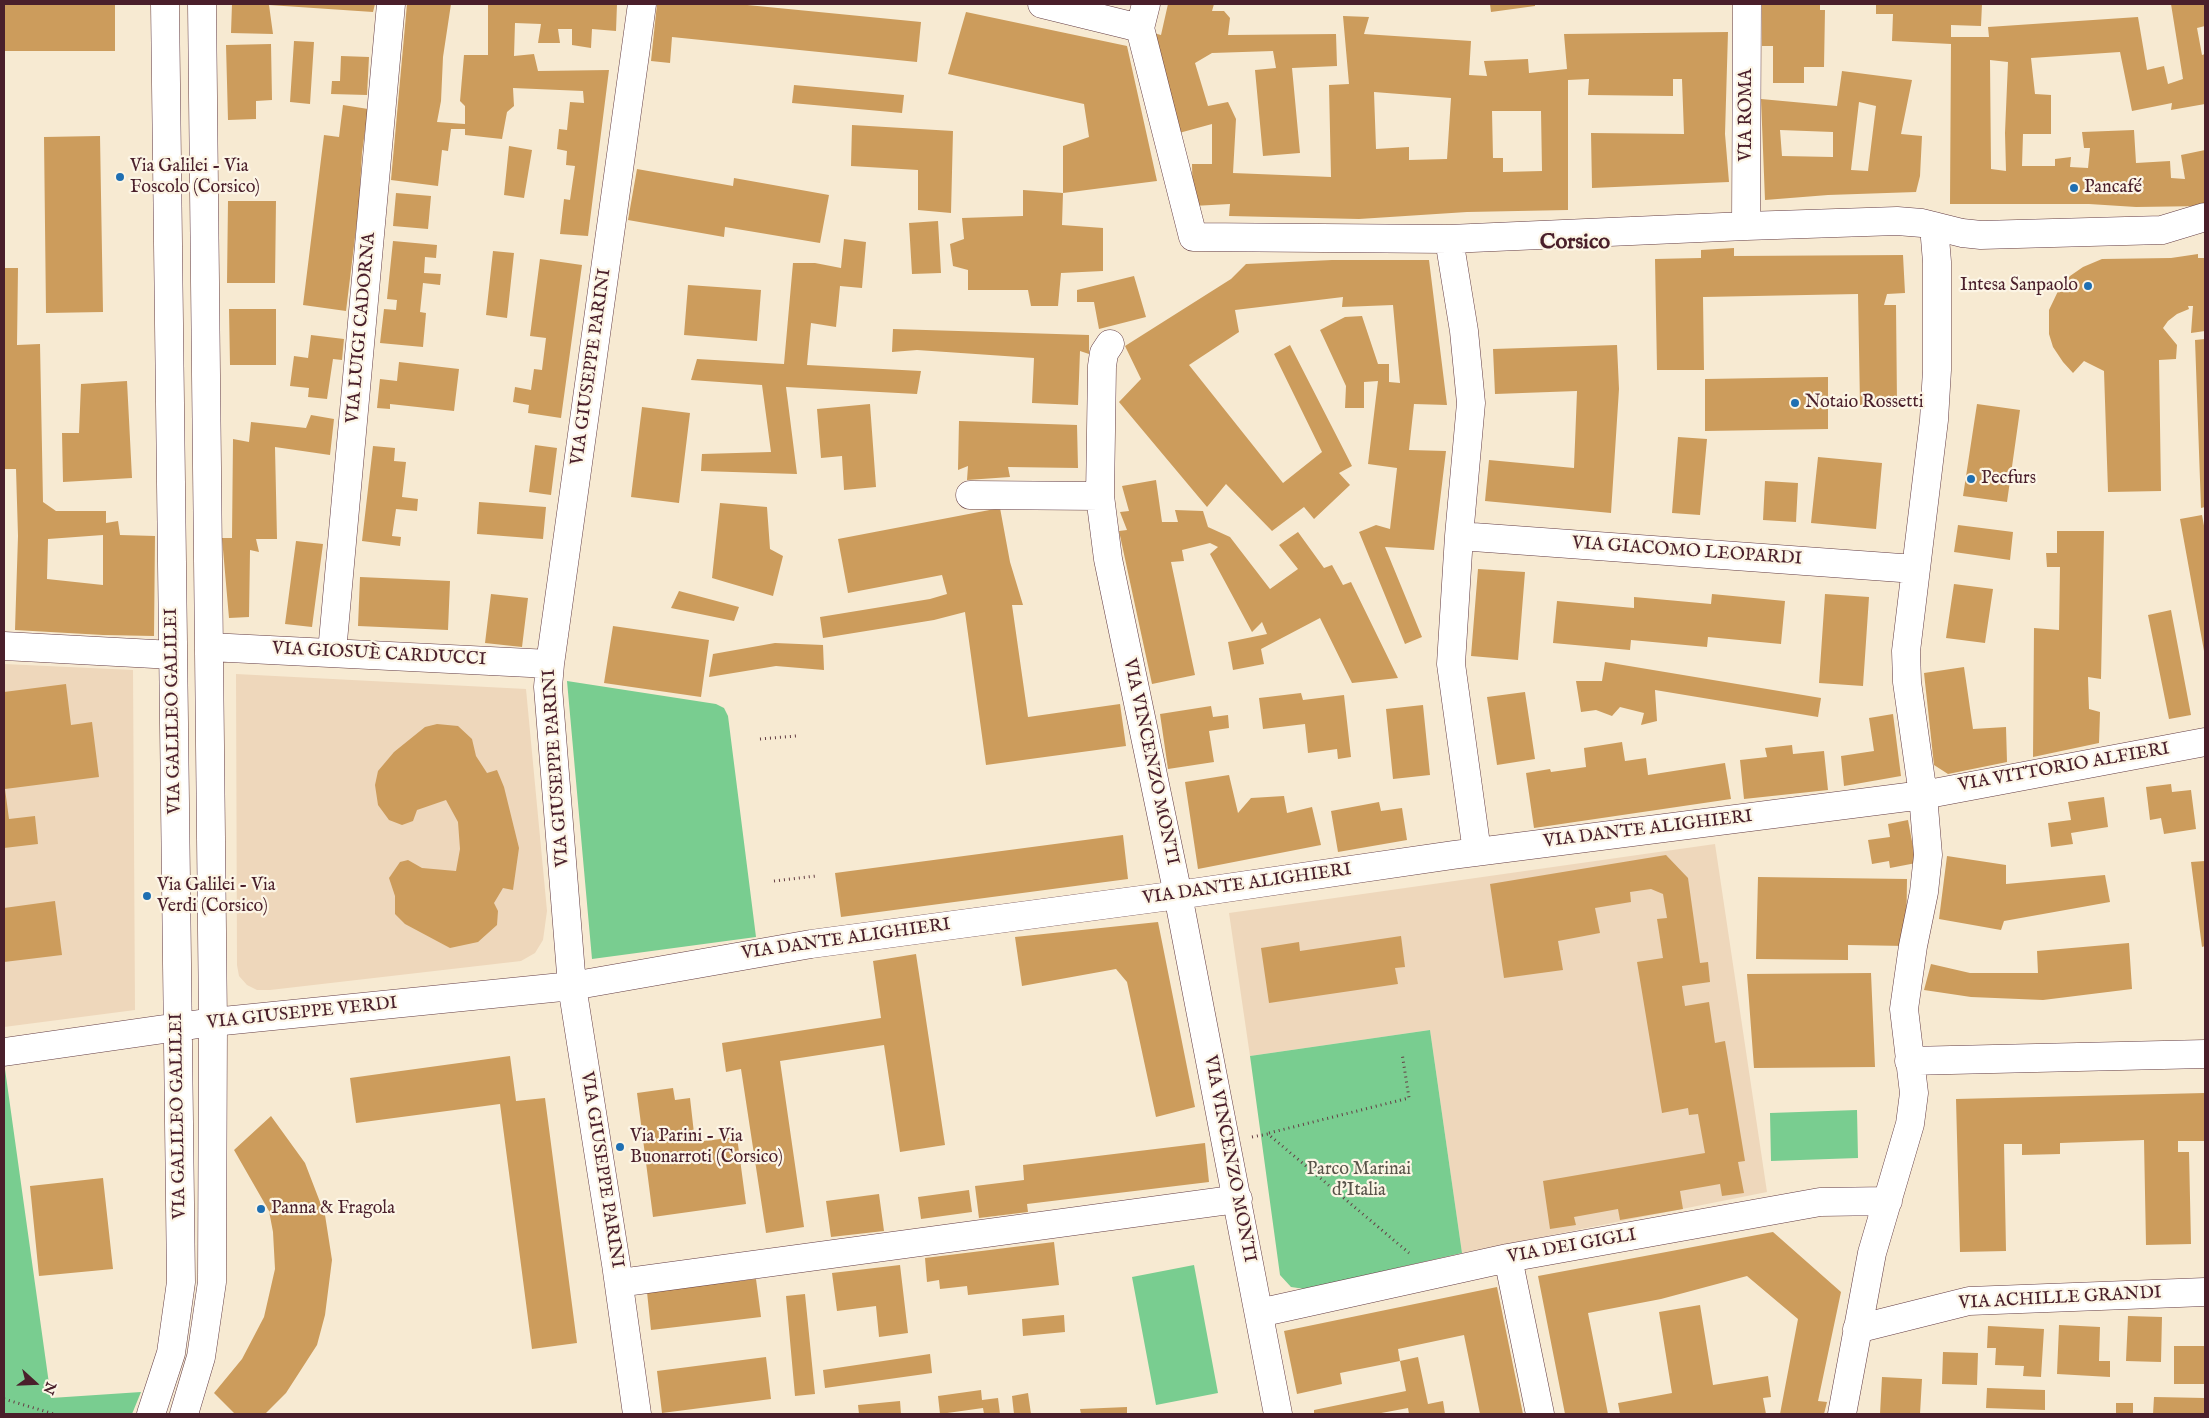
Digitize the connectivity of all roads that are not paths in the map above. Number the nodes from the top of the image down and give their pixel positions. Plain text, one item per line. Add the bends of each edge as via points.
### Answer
1 (165, 4) edge
2 (202, 4) edge
3 (391, 4) edge
4 (642, 4) edge
5 (1042, 4) edge
6 (1747, 4) edge
7 (1143, 16) edge
8 (2205, 217) edge
9 (1746, 226) junction
10 (1934, 226) junction
11 (1449, 239) junction
12 (1110, 344) dead end
13 (970, 495) dead end
14 (1100, 496) junction
15 (1459, 536) junction
16 (1915, 569) junction
17 (4, 646) edge
18 (209, 647) junction
19 (332, 652) junction
20 (173, 655) junction
21 (550, 664) junction
22 (2205, 742) edge
23 (1923, 794) junction
24 (1477, 852) junction
25 (1178, 895) junction
26 (572, 986) junction
27 (213, 1022) junction
28 (177, 1028) junction
29 (4, 1052) edge
30 (2205, 1054) edge
31 (1909, 1060) junction
32 (1238, 1199) junction
33 (1888, 1201) junction
34 (1508, 1258) junction
35 (619, 1283) junction
36 (2205, 1292) edge
37 (1259, 1313) junction
38 (1857, 1329) junction
39 (151, 1414) edge
40 (184, 1414) edge
41 (637, 1414) edge
42 (1278, 1414) edge
43 (1540, 1414) edge
44 (1842, 1414) edge

1 - 20 street, VIA GALILEO GALILEI
2 - 18 street, VIA GALILEO GALILEI
3 - 19 street, VIA LUIGI CADORNA
4 - 21 street, VIA GIUSEPPE PARINI
5 - 7 street
6 - 9 street, VIA ROMA
7 - 11 street via 1193,236
8 - 10 street via 2162,230 1981,235
9 - 10 street via 1897,221
9 - 11 street
10 - 16 street via 1938,262 1937,370 1934,420
11 - 15 street via 1464,332 1471,403
12 - 14 street, VIA VINCENZO MONTI via 1104,353 1102,366
13 - 14 street
14 - 25 street, VIA VINCENZO MONTI via 1118,611
15 - 16 street, VIA GIACOMO LEOPARDI
15 - 24 street via 1451,664
16 - 23 street via 1906,651 1907,682
17 - 20 street
18 - 19 street, VIA GIOSUÈ CARDUCCI
18 - 27 street, VIA GALILEO GALILEI
19 - 21 street, VIA GIOSUÈ CARDUCCI
20 - 28 street, VIA GALILEO GALILEI
21 - 26 street, VIA GIUSEPPE PARINI via 548,687
22 - 23 street, VIA VITTORIO ALFIERI
23 - 24 street, VIA DANTE ALIGHIERI
23 - 31 street via 1928,855 1904,1009
24 - 25 street, VIA DANTE ALIGHIERI
25 - 26 street, VIA DANTE ALIGHIERI via 788,947
25 - 32 street, VIA VINCENZO MONTI
26 - 27 street, VIA GIUSEPPE VERDI
26 - 35 street, VIA GIUSEPPE PARINI
27 - 28 street, VIA GIUSEPPE VERDI
27 - 40 street, VIA GALILEO GALILEI via 212,1282 201,1358
28 - 29 street, VIA GIUSEPPE VERDI
28 - 39 street, VIA GALILEO GALILEI via 181,1282 170,1353
30 - 31 street
31 - 33 street via 1914,1093 1910,1124
32 - 35 street
32 - 37 street, VIA VINCENZO MONTI
33 - 34 street, VIA DEI GIGLI via 1820,1202
33 - 38 street via 1872,1253
34 - 37 street, VIA DEI GIGLI
34 - 43 street
35 - 41 street, VIA GIUSEPPE PARINI
36 - 38 street, VIA ACHILLE GRANDI via 1969,1301
37 - 42 street, VIA VINCENZO MONTI
38 - 44 street

